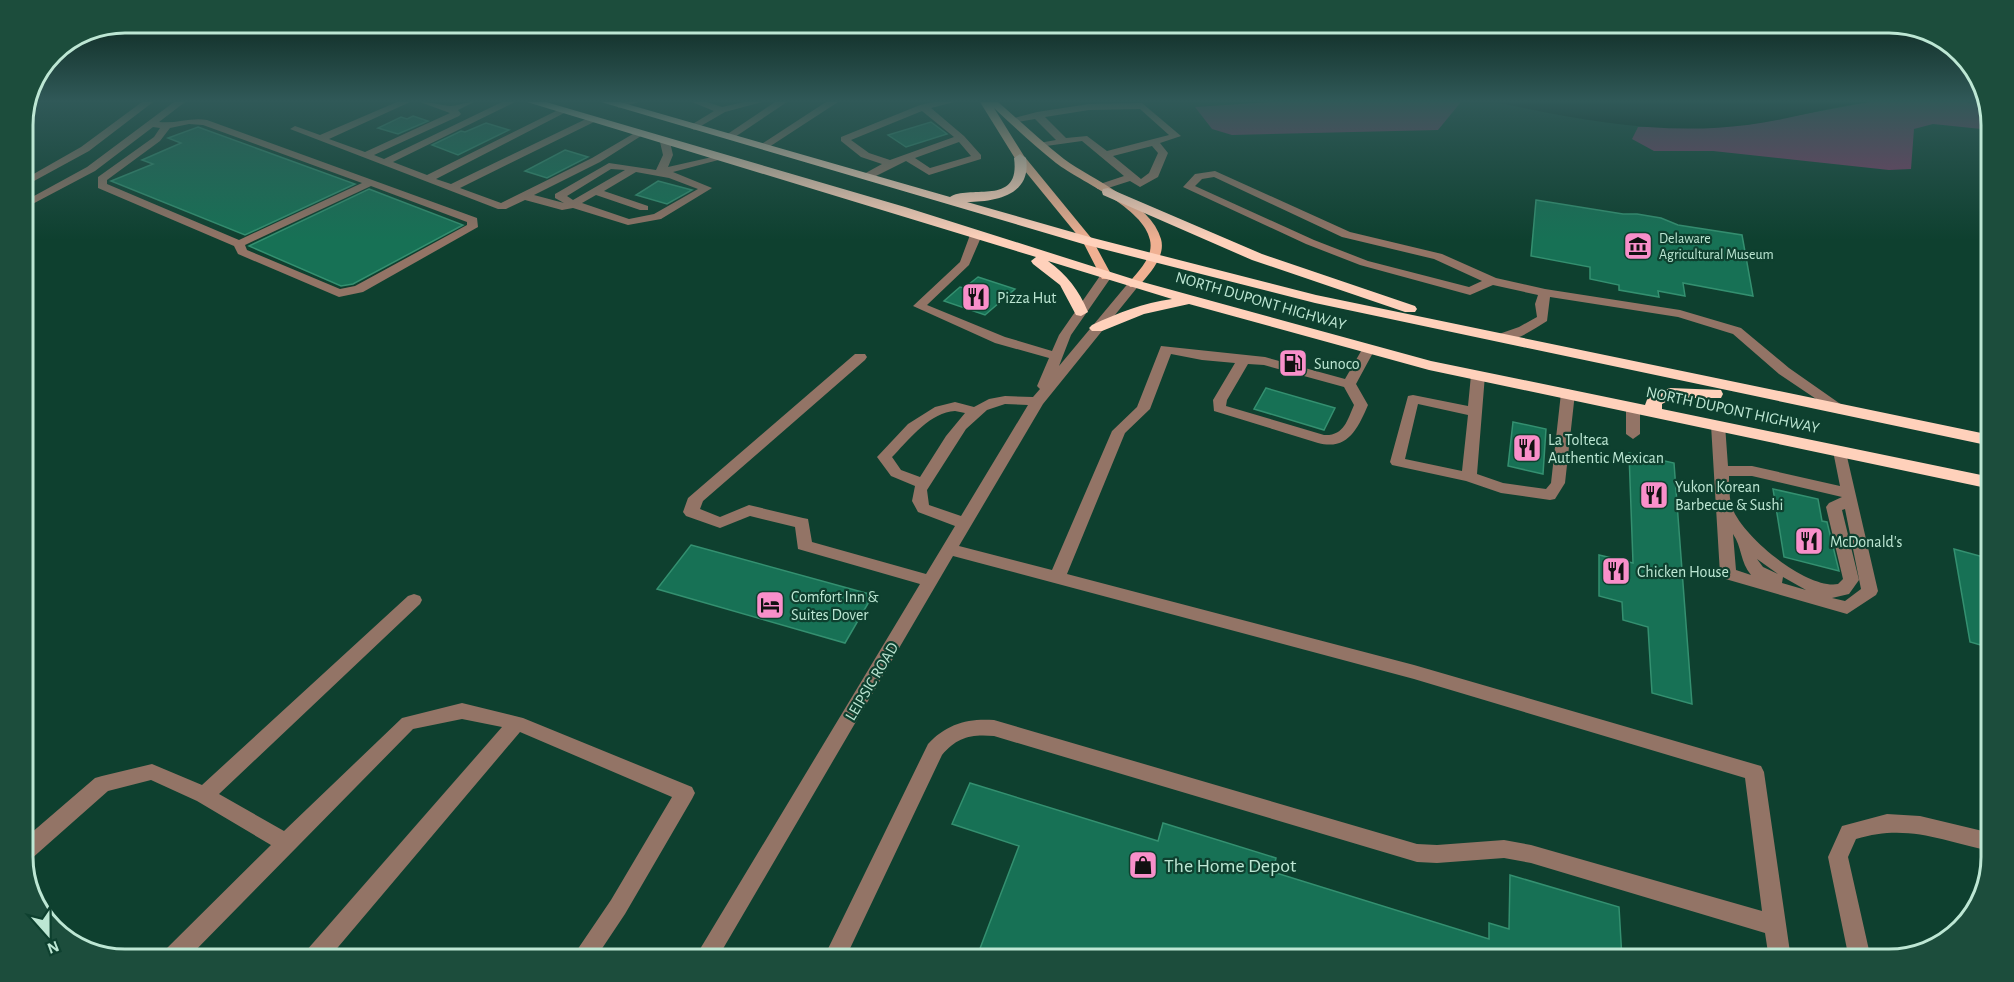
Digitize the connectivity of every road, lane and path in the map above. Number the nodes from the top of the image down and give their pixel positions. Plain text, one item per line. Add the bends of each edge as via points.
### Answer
1 (84, 148) edge
2 (120, 148) edge
3 (145, 148) edge
4 (274, 148) edge
5 (343, 148) edge
6 (383, 148) edge
7 (415, 148) edge
8 (489, 148) edge
9 (534, 148) edge
10 (616, 148) edge
11 (666, 148) edge
12 (685, 148) edge
13 (765, 148) edge
14 (856, 148) edge
15 (933, 148) edge
16 (969, 148) edge
17 (1014, 148) edge
18 (1047, 148) edge
19 (1097, 148) edge
20 (1132, 148) edge
21 (1159, 148) edge
22 (1106, 155) junction
23 (365, 156) junction
24 (907, 157) junction
25 (721, 158) junction
26 (1020, 158) junction
27 (384, 163) junction
28 (890, 163) junction
29 (634, 170) junction
30 (659, 172) junction
31 (866, 177) junction
32 (1132, 177) junction
33 (33, 178) edge
34 (427, 179) junction
35 (370, 183) junction
36 (451, 188) junction
37 (1105, 190) junction
38 (595, 191) junction
39 (525, 196) junction
40 (934, 197) junction
41 (33, 201) edge
42 (573, 204) junction
43 (644, 208) dead end
44 (900, 210) junction
45 (1005, 217) junction
46 (976, 235) junction
47 (1088, 241) junction
48 (239, 244) junction
49 (1022, 250) junction
50 (1154, 257) junction
51 (1106, 276) junction
52 (1492, 281) junction
53 (1134, 284) junction
54 (1545, 293) junction
55 (1197, 301) junction
56 (1081, 312) junction
57 (1096, 328) junction
58 (1504, 337) junction
59 (1542, 348) junction
60 (1369, 349) junction
61 (1056, 356) junction
62 (860, 357) dead end
63 (1244, 359) junction
64 (1478, 375) junction
65 (1349, 384) junction
66 (1568, 393) junction
67 (1792, 400) junction
68 (1037, 402) junction
69 (1633, 407) junction
70 (1842, 410) junction
71 (1653, 411) junction
72 (976, 412) junction
73 (1475, 412) junction
74 (1718, 424) junction
75 (1633, 434) dead end
76 (1981, 439) edge
77 (1840, 451) junction
78 (1722, 471) junction
79 (1469, 477) junction
80 (1981, 481) edge
81 (924, 484) junction
82 (1850, 497) junction
83 (1725, 508) junction
84 (963, 524) junction
85 (948, 549) junction
86 (1057, 578) junction
87 (930, 581) junction
88 (414, 600) dead end
89 (517, 723) junction
90 (204, 795) junction
91 (1981, 840) edge
92 (286, 843) junction
93 (33, 845) edge
94 (1774, 925) junction
95 (183, 949) edge
96 (323, 949) edge
97 (589, 949) edge
98 (714, 949) edge
99 (839, 949) edge
100 (1778, 949) edge
101 (1858, 949) edge

1 - 33 street
2 - 41 street via 91,169
3 - 48 street via 102,179 102,186
4 - 35 street
5 - 23 street
6 - 23 street
7 - 27 street
8 - 34 street
9 - 36 street
10 - 39 street
11 - 30 street via 668,156
12 - 25 highway, NORTH DUPONT HIGHWAY
13 - 31 highway, NORTH DUPONT HIGHWAY
14 - 28 street
15 - 24 street
16 - 24 street via 977,157 930,172
17 - 26 main road
18 - 37 main road
19 - 22 street
20 - 22 street
21 - 32 street via 1163,153 1154,175 1140,184
22 - 32 street
23 - 27 street
24 - 28 street
25 - 30 street
25 - 44 highway, NORTH DUPONT HIGHWAY
26 - 40 highway via 1022,174 1007,189 979,197
26 - 47 main road
27 - 34 street
28 - 31 street
29 - 30 street
29 - 38 street
29 - 42 street via 609,166 559,196
30 - 42 street via 707,188 657,217 628,222
31 - 40 highway, NORTH DUPONT HIGHWAY
32 - 37 street
34 - 36 street
35 - 48 street
35 - 48 street via 473,220 472,226 359,289 339,293 242,252
36 - 39 street via 502,207
37 - 50 main road via 1149,226 1156,240
37 - 58 highway via 1213,241 1323,283
38 - 42 street
38 - 43 street
39 - 42 street via 562,207
40 - 45 highway, NORTH DUPONT HIGHWAY
44 - 45 highway via 979,225
44 - 46 highway, NORTH DUPONT HIGHWAY
45 - 47 highway, NORTH DUPONT HIGHWAY
46 - 49 highway, NORTH DUPONT HIGHWAY
46 - 61 street via 964,263 919,306 1000,340
47 - 50 highway, NORTH DUPONT HIGHWAY
47 - 51 main road
49 - 51 highway, NORTH DUPONT HIGHWAY
49 - 56 highway via 1067,283
50 - 53 main road
50 - 59 highway, NORTH DUPONT HIGHWAY via 1315,298
51 - 53 highway, NORTH DUPONT HIGHWAY
51 - 56 street, LEIPSIC ROAD
52 - 52 street via 1438,256 1346,235 1215,174 1199,176 1188,186 1364,263 1470,291
52 - 54 street
53 - 55 highway, NORTH DUPONT HIGHWAY
53 - 57 street, LEIPSIC ROAD
54 - 58 street via 1541,304 1544,318
54 - 70 street via 1680,314 1737,331 1784,372
55 - 57 highway via 1142,308
55 - 60 highway, NORTH DUPONT HIGHWAY
56 - 61 street, LEIPSIC ROAD
57 - 68 street, LEIPSIC ROAD
58 - 59 highway
59 - 67 highway, NORTH DUPONT HIGHWAY
60 - 64 highway, NORTH DUPONT HIGHWAY
60 - 65 street
61 - 68 street, LEIPSIC ROAD
62 - 87 street via 696,498 691,512 720,523 749,510 803,523 804,545
63 - 65 street
63 - 65 street via 1218,404 1222,410 1323,440 1345,437 1361,405
63 - 86 street via 1166,349 1143,409 1119,431
64 - 66 highway, NORTH DUPONT HIGHWAY
64 - 73 street
66 - 69 highway, NORTH DUPONT HIGHWAY
66 - 79 street via 1558,483 1550,495 1501,489
67 - 70 highway, NORTH DUPONT HIGHWAY
67 - 71 highway via 1671,393 1654,401
68 - 72 street via 1003,400
68 - 84 street, LEIPSIC ROAD
69 - 71 highway, NORTH DUPONT HIGHWAY
69 - 75 street
70 - 76 highway, NORTH DUPONT HIGHWAY
71 - 74 highway, NORTH DUPONT HIGHWAY
72 - 81 street via 960,428
72 - 81 street via 955,407 941,409 900,437 884,457 896,472
73 - 79 street
73 - 79 street via 1413,399 1397,462
74 - 77 highway, NORTH DUPONT HIGHWAY
74 - 78 street
77 - 80 highway, NORTH DUPONT HIGHWAY
77 - 82 street
78 - 82 street via 1752,471
78 - 83 street
81 - 84 street via 920,490 923,508
82 - 83 street via 1834,507 1851,580 1842,591 1818,590 1769,577 1755,569 1747,557 1747,542
82 - 83 street via 1870,591 1847,608 1728,574
84 - 85 street, LEIPSIC ROAD
85 - 86 street
85 - 87 street, LEIPSIC ROAD
86 - 94 street via 1414,672 1754,772
87 - 98 street, LEIPSIC ROAD
88 - 90 street
89 - 92 street via 462,711 408,723
89 - 96 street
89 - 97 street via 685,793
90 - 92 street
90 - 93 street via 152,772 102,784
91 - 101 street via 1906,821 1873,823 1849,832 1838,857
92 - 95 street
94 - 99 street via 1531,854 1504,849 1417,853 994,728 972,726 955,731 935,750
94 - 100 street

